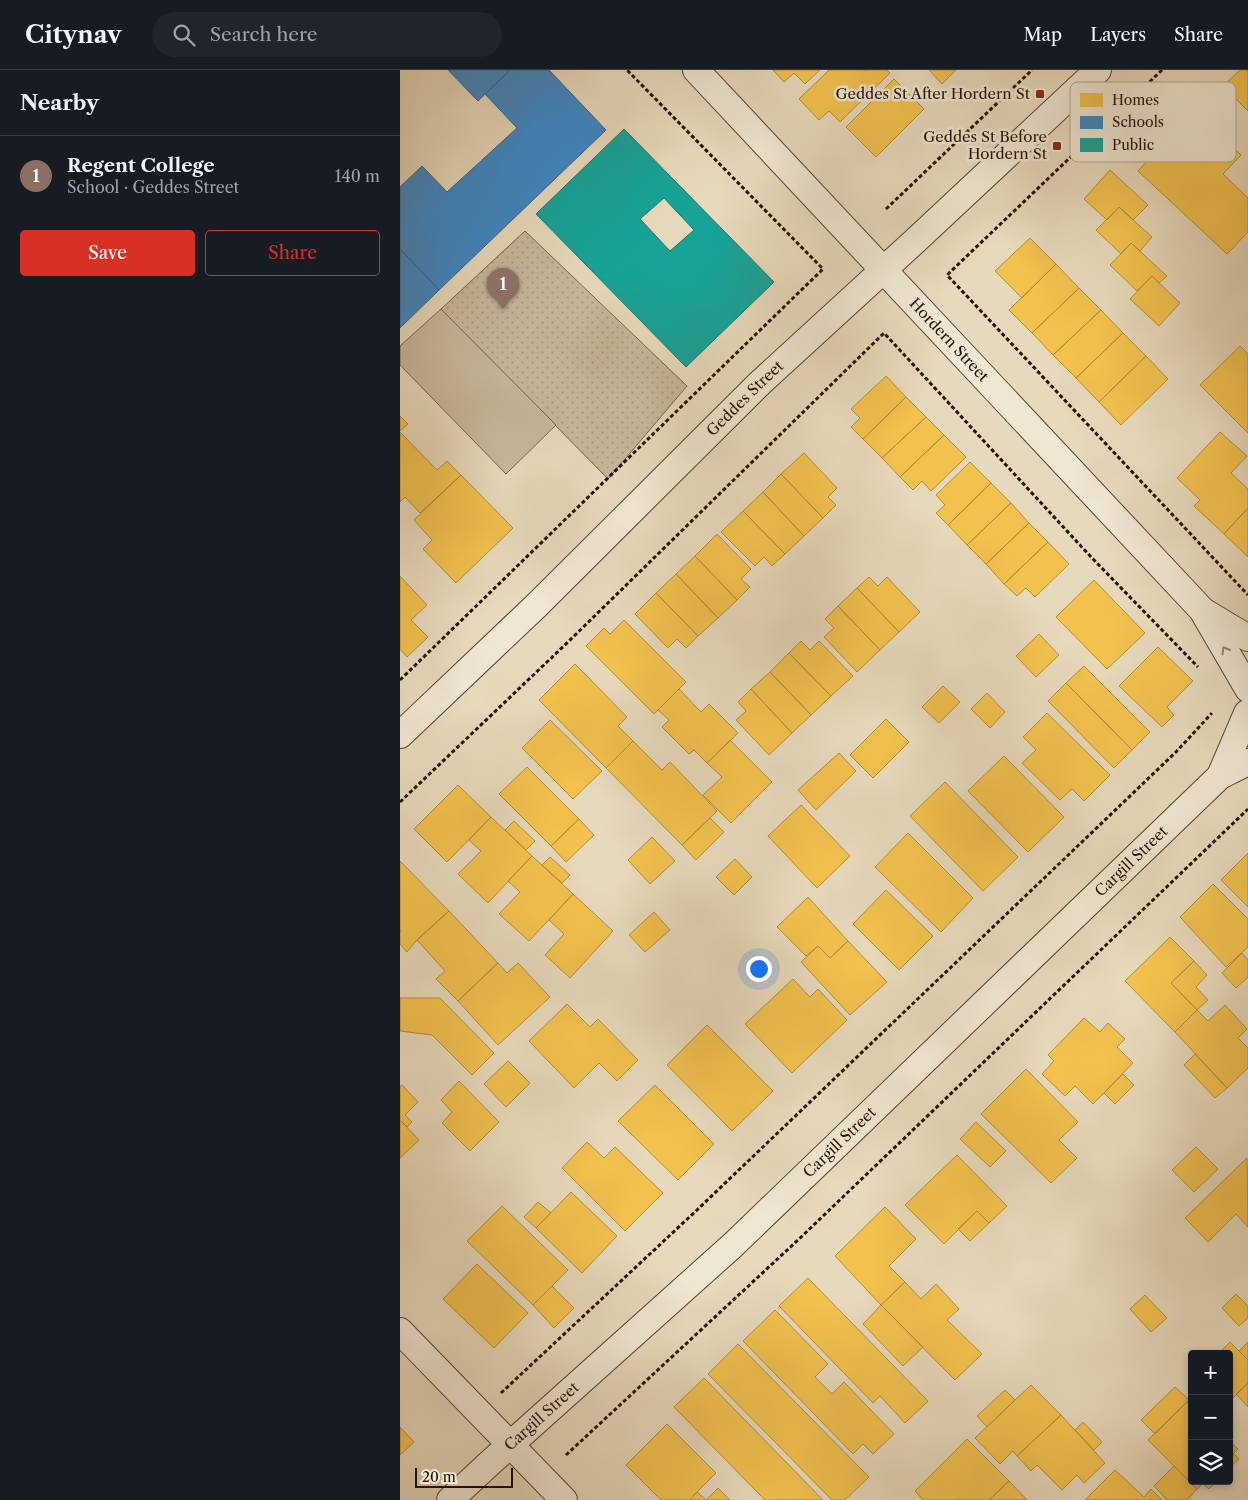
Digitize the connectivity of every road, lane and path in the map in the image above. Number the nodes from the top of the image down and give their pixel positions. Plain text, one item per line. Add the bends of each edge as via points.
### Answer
1 (627, 70) edge
2 (696, 70) edge
3 (1032, 70) edge
4 (1098, 70) edge
5 (1162, 70) edge
6 (1085, 82) edge
7 (1149, 82) edge
8 (1070, 96) edge
9 (1070, 158) edge
10 (886, 209) dead end
11 (883, 270) junction
12 (1248, 595) edge
13 (1202, 610) junction
14 (1248, 638) edge
15 (1199, 668) dead end
16 (400, 680) edge
17 (1248, 701) edge
18 (1216, 708) dead end
19 (400, 735) edge
20 (1248, 762) edge
21 (1220, 776) junction
22 (400, 802) edge
23 (1248, 809) edge
24 (400, 1331) edge
25 (499, 1395) dead end
26 (509, 1445) junction
27 (566, 1455) dead end
28 (450, 1500) edge
29 (564, 1500) edge

1 - 16 path via 823,270
2 - 11 street, Hordern Street
3 - 10 path
4 - 6 street, Geddes Street
5 - 7 path
8 - 11 street, Geddes Street
9 - 12 path via 947,275
11 - 13 street, Hordern Street
11 - 19 street, Geddes Street via 760,383 536,606
13 - 14 street, Hordern Street
17 -> 13 street, Hordern Street
15 - 22 path via 1092,558 884,333
17 - 21 street, Cargill Street
18 - 25 path via 1168,759
20 - 21 street, Cargill Street
21 - 26 street, Cargill Street via 733,1245
23 - 27 path via 798,1240
24 - 26 street
26 - 28 street, Cargill Street
26 - 29 street

